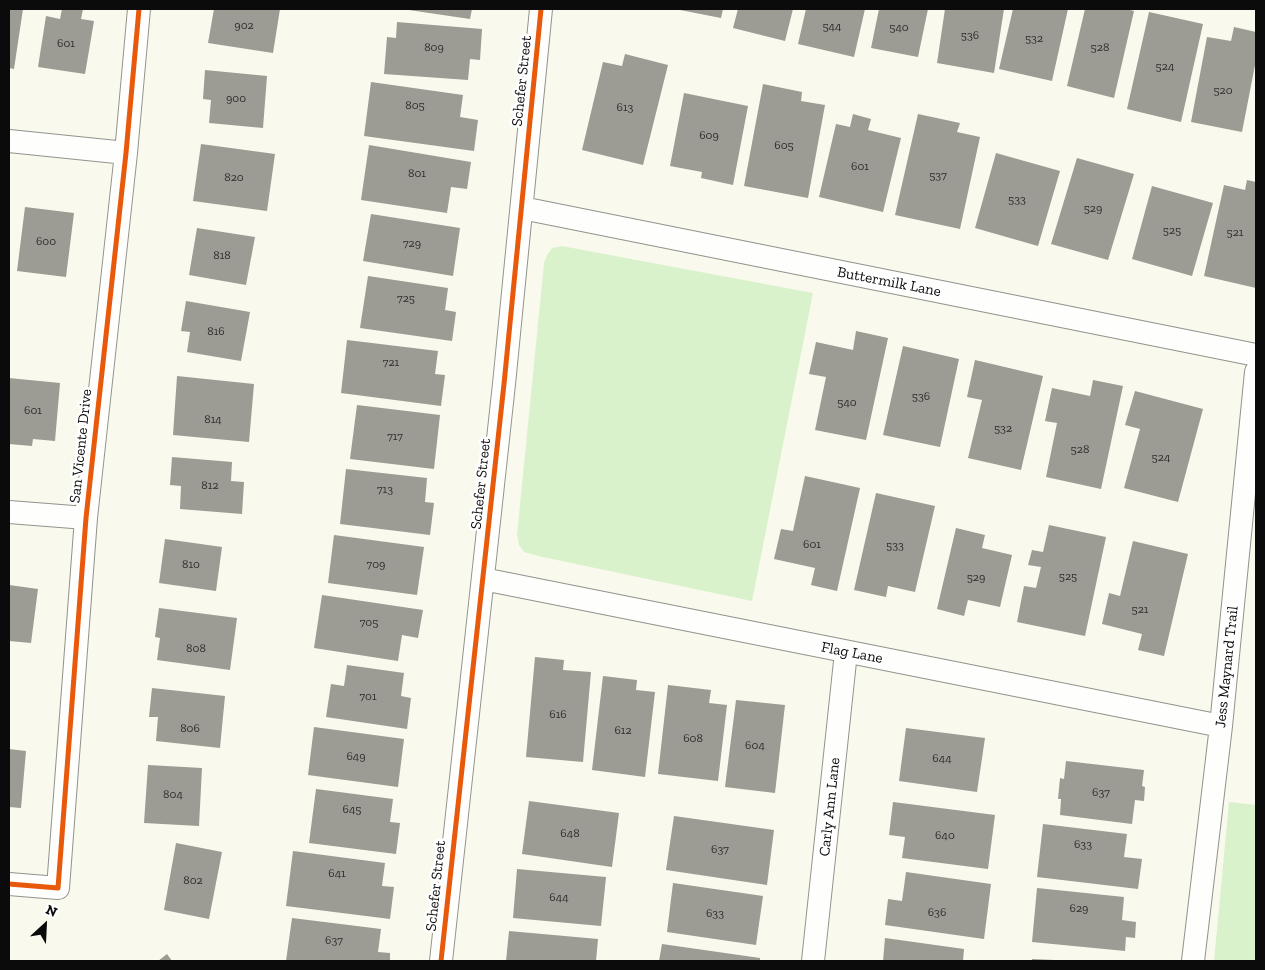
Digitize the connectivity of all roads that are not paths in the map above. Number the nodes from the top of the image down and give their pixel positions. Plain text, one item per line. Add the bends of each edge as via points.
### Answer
1 (139, 9) edge
2 (541, 9) edge
3 (9, 141) edge
4 (126, 153) junction
5 (522, 208) junction
6 (1256, 355) edge
7 (1256, 372) edge
8 (9, 512) edge
9 (86, 518) junction
10 (482, 579) junction
11 (846, 652) junction
12 (1221, 726) junction
13 (9, 884) edge
14 (441, 961) edge
15 (814, 961) edge
16 (1193, 961) edge

1 - 4 street, San Vicente Drive
2 - 5 street, Schefer Street
3 - 4 street
4 - 9 street, San Vicente Drive
5 - 6 street, Buttermilk Lane
5 - 10 street, Schefer Street
7 - 12 street, Jess Maynard Trail
8 - 9 street
9 - 13 street, San Vicente Drive via 58,888
10 - 11 street, Flag Lane
10 - 14 street, Schefer Street
11 - 12 street, Flag Lane
11 - 15 street, Carly Ann Lane
12 - 16 street, Jess Maynard Trail

